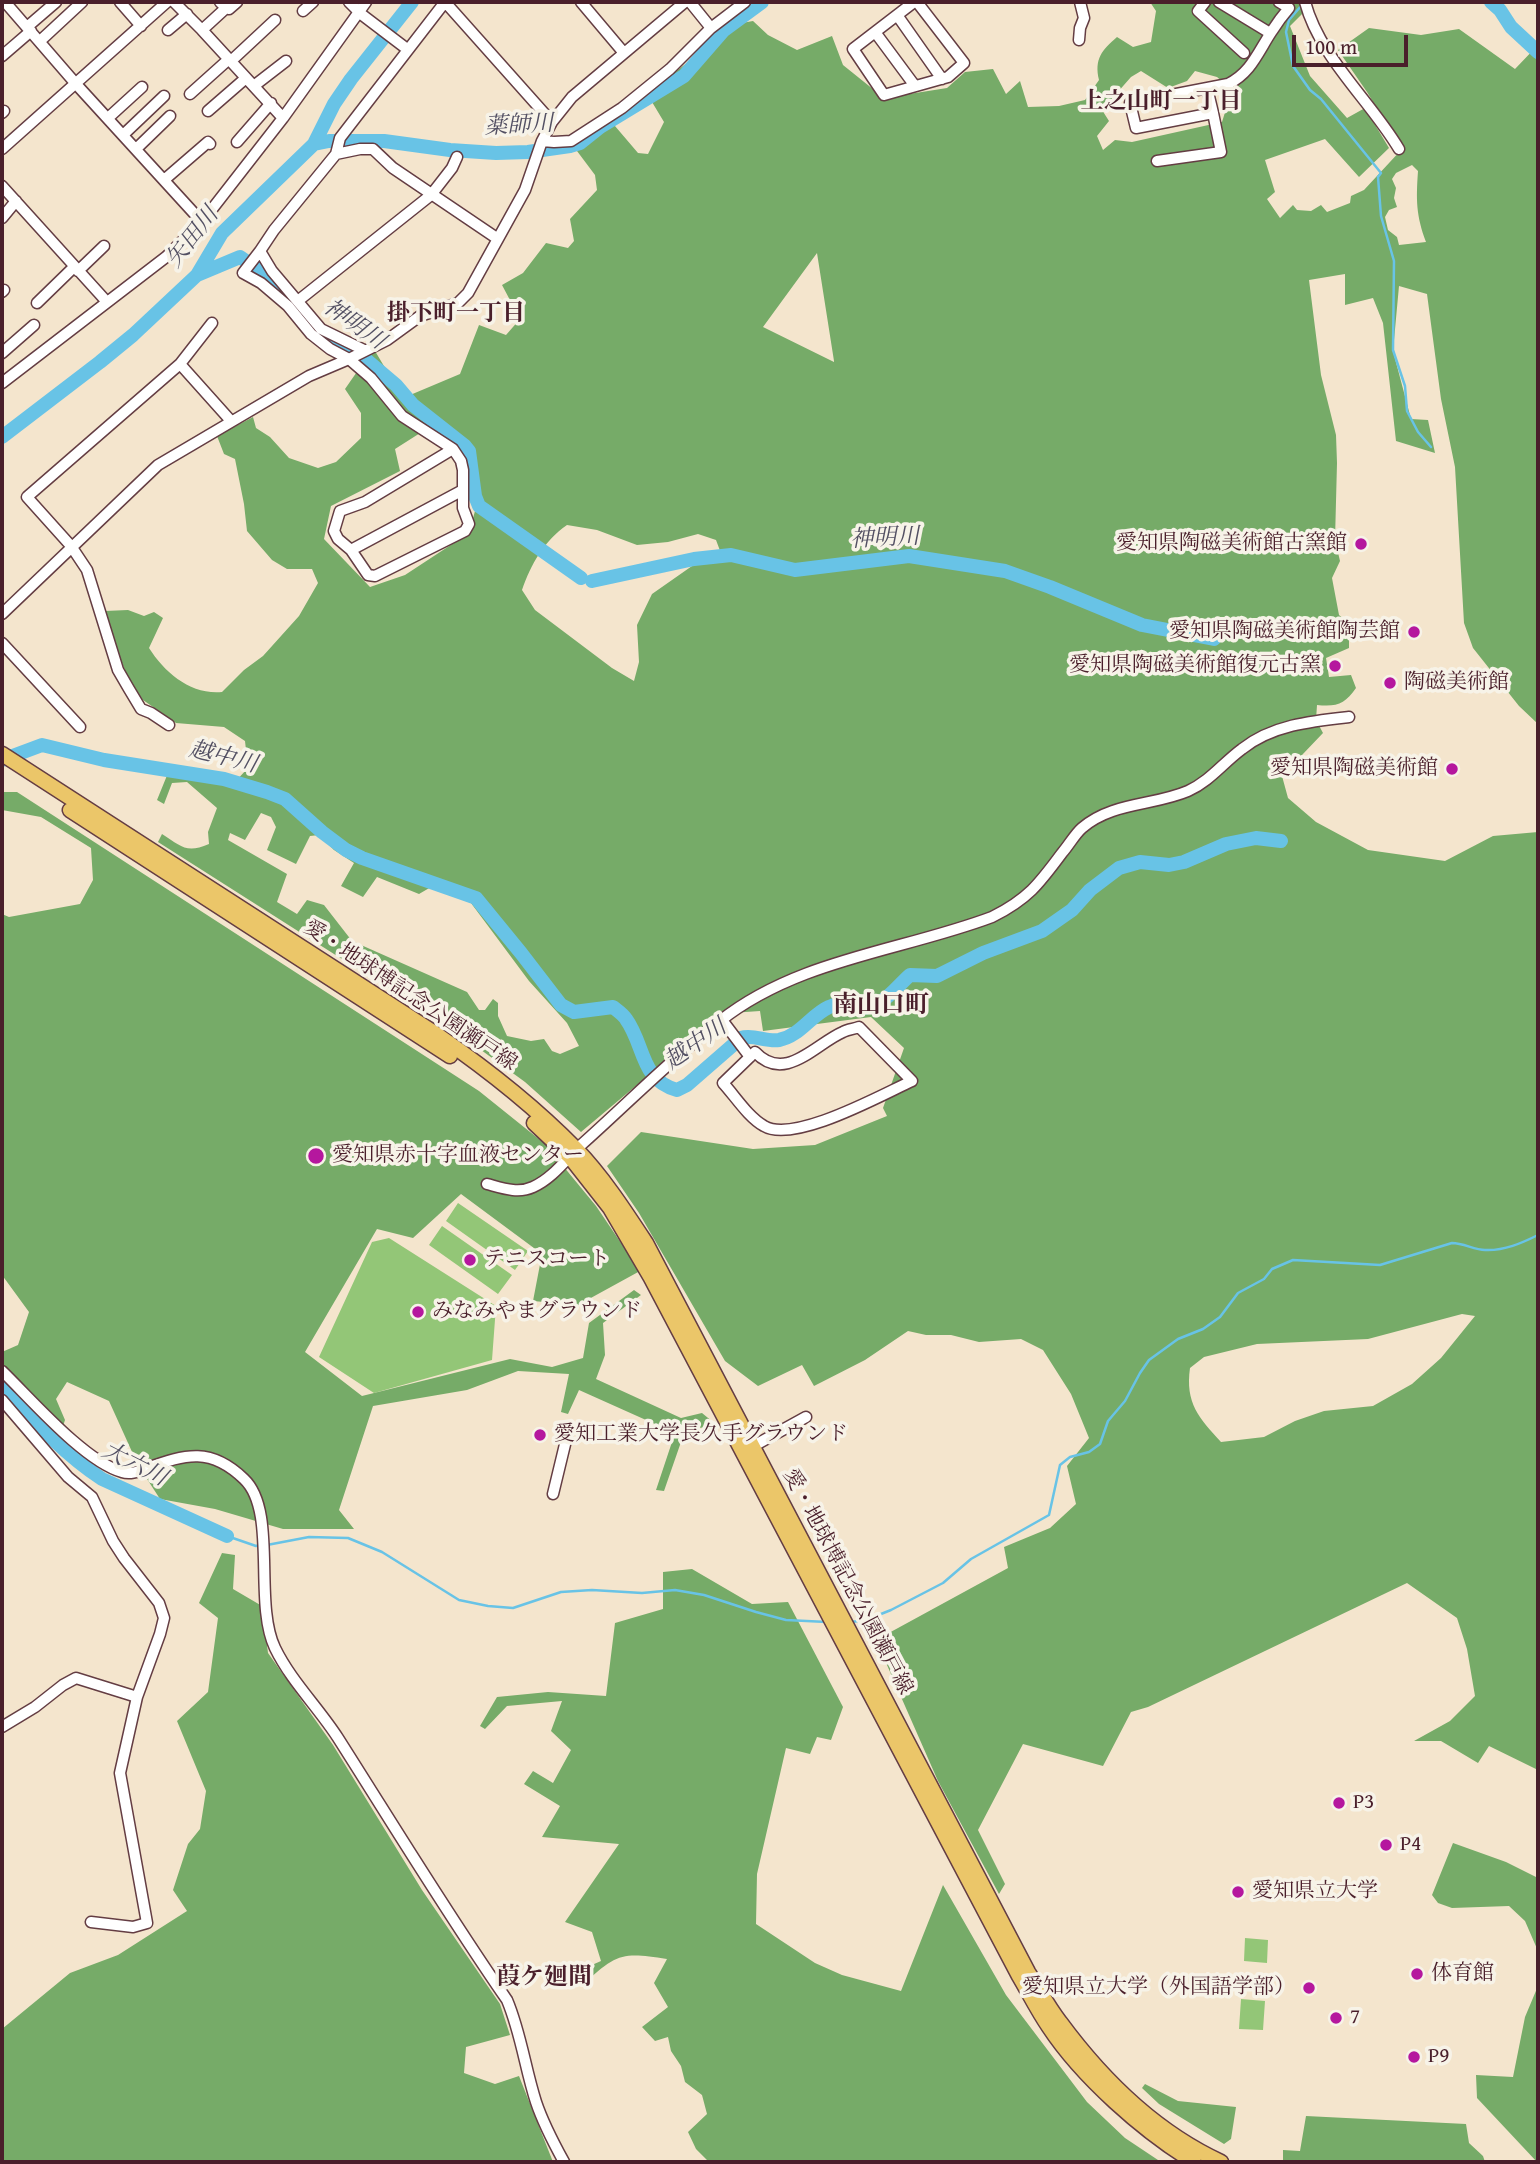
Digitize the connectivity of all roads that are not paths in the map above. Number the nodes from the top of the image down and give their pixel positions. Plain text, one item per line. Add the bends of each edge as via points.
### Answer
1 (5, 2) edge
2 (56, 2) edge
3 (82, 2) edge
4 (120, 2) edge
5 (167, 2) edge
6 (174, 2) edge
7 (237, 2) edge
8 (313, 2) edge
9 (349, 2) edge
10 (366, 2) edge
11 (445, 2) edge
12 (580, 2) edge
13 (687, 2) edge
14 (745, 2) edge
15 (916, 2) edge
16 (1080, 2) edge
17 (1205, 2) edge
18 (1219, 2) edge
19 (1279, 2) edge
20 (1305, 2) edge
21 (223, 5) edge
22 (303, 11) dead end
23 (360, 13) junction
24 (187, 14) junction
25 (897, 16) junction
26 (275, 20) dead end
27 (141, 26) junction
28 (29, 29) junction
29 (711, 29) junction
30 (168, 30) dead end
31 (202, 30) junction
32 (875, 32) junction
33 (1270, 33) junction
34 (1079, 40) dead end
35 (40, 41) junction
36 (406, 48) junction
37 (624, 53) junction
38 (1244, 53) dead end
39 (2, 56) edge
40 (230, 60) junction
41 (286, 61) dead end
42 (942, 79) junction
43 (251, 81) junction
44 (76, 84) junction
45 (915, 86) junction
46 (142, 87) dead end
47 (1207, 89) junction
48 (190, 94) dead end
49 (164, 96) dead end
50 (271, 103) junction
51 (208, 111) dead end
52 (1213, 113) junction
53 (170, 117) dead end
54 (108, 118) junction
55 (283, 118) junction
56 (552, 122) junction
57 (123, 135) junction
58 (542, 141) junction
59 (237, 142) dead end
60 (210, 144) dead end
61 (2, 149) edge
62 (136, 149) junction
63 (1399, 149) dead end
64 (336, 154) junction
65 (457, 156) dead end
66 (1157, 161) dead end
67 (164, 180) junction
68 (2, 186) edge
69 (431, 195) junction
70 (16, 201) junction
71 (2, 218) edge
72 (202, 222) junction
73 (498, 239) junction
74 (104, 246) dead end
75 (260, 251) junction
76 (76, 269) junction
77 (299, 300) junction
78 (107, 302) junction
79 (37, 303) dead end
80 (212, 323) dead end
81 (34, 325) dead end
82 (364, 350) junction
83 (2, 353) edge
84 (349, 359) junction
85 (180, 364) junction
86 (4, 378) edge
87 (231, 421) junction
88 (453, 449) junction
89 (463, 489) junction
90 (71, 546) junction
91 (351, 550) junction
92 (2, 614) edge
93 (2, 643) edge
94 (1349, 717) dead end
95 (169, 725) dead end
96 (80, 727) dead end
97 (2, 754) edge
98 (14, 769) edge
99 (724, 1024) junction
100 (750, 1057) junction
101 (573, 1153) junction
102 (487, 1184) dead end
103 (2, 1371) edge
104 (2, 1400) edge
105 (806, 1417) dead end
106 (568, 1432) dead end
107 (748, 1449) junction
108 (553, 1494) dead end
109 (846, 1636) junction
110 (137, 1697) junction
111 (2, 1727) edge
112 (91, 1922) dead end
113 (564, 2162) edge
114 (1194, 2162) edge
115 (1221, 2162) edge

1 - 28 street
2 - 28 street
3 - 35 street
4 - 27 street
5 - 27 street
6 - 24 street
7 - 21 street via 229,9
8 - 22 street
9 - 23 street
10 - 23 street
11 - 36 street
11 - 56 street
12 - 37 street
13 - 29 street
13 - 37 street
14 - 29 street
15 - 25 street
15 - 42 street via 964,63
16 - 34 street via 1084,18
17 - 38 street via 1198,11
18 - 33 street
19 - 33 street via 1289,8
20 - 63 street via 1321,39
21 - 31 street
23 - 36 street
23 - 55 street
24 - 30 street
24 - 31 street
25 - 32 street
25 - 42 street
26 - 40 street
27 - 44 street
28 - 35 street
28 - 39 street
29 - 58 street via 670,69 583,134 571,141
31 - 40 street
32 - 45 street
32 - 45 street via 853,49 884,95
33 - 47 street via 1239,79
35 - 44 street
36 - 64 street via 340,138
37 - 56 street via 572,97
40 - 43 street
40 - 48 street
41 - 43 street
42 - 45 street
43 - 50 street
43 - 51 street
44 - 54 street
44 - 61 street
46 - 54 street
47 - 52 street
47 - 52 street via 1130,103 1136,128
49 - 57 street
50 - 55 street
50 - 59 street
52 - 66 street via 1221,152
53 - 62 street
54 - 57 street
55 - 72 street
56 - 58 street
57 - 62 street
58 - 73 street via 525,190
60 - 67 street
62 - 67 street
64 - 69 street via 373,149
64 - 75 street
65 - 69 street
67 - 72 street
68 - 70 street
69 - 73 street
69 - 77 street
70 - 71 street
70 - 76 street
72 - 78 street via 166,257
73 - 82 street via 458,303 420,316
74 - 76 street
75 - 77 street
75 - 84 street via 243,272 288,306 311,334
76 - 78 street
76 - 79 street
77 - 82 street via 327,334
78 - 86 street
80 - 85 street
81 - 83 street
82 - 84 street
84 - 87 street via 319,370
84 - 88 street via 402,416
85 - 87 street
85 - 90 street via 27,497
87 - 90 street via 152,469
88 - 89 street via 461,461
88 - 91 street via 365,502 340,511 334,531
89 - 91 street
89 - 91 street via 469,524 465,531 375,576 368,575
90 - 92 street
90 - 95 street via 87,570 118,670 141,709
93 - 96 street
94 - 99 street via 1272,732 1240,750 1197,787 1114,809 1082,828 1035,888 992,917 784,982
97 - 98 main road, 愛・地球博記念公園瀬戸線
98 - 101 main road, 愛・地球博記念公園瀬戸線 via 487,1081
99 - 100 street
99 - 101 street via 669,1065
100 - 100 street via 755,1052 773,1064 791,1063 859,1027 912,1081 814,1124 766,1128 723,1083
101 - 102 street via 532,1188 516,1191
101 - 107 main road, 愛・地球博記念公園瀬戸線 via 610,1208
103 - 113 street via 68,1437 123,1473 200,1455 246,1480 257,1499 268,1631 274,1647 507,2000 536,2101
104 - 110 street via 68,1477 92,1497 113,1541 159,1603 164,1618
105 - 107 street
106 - 108 street
107 - 109 main road, 愛・地球博記念公園瀬戸線
109 - 114 main road, 愛・地球博記念公園瀬戸線 via 1049,2028 1101,2087 1140,2123
109 - 115 main road, 愛・地球博記念公園瀬戸線 via 1059,2021 1107,2079 1145,2113
110 - 111 street via 76,1678
110 - 112 street via 120,1773 147,1923 133,1927

